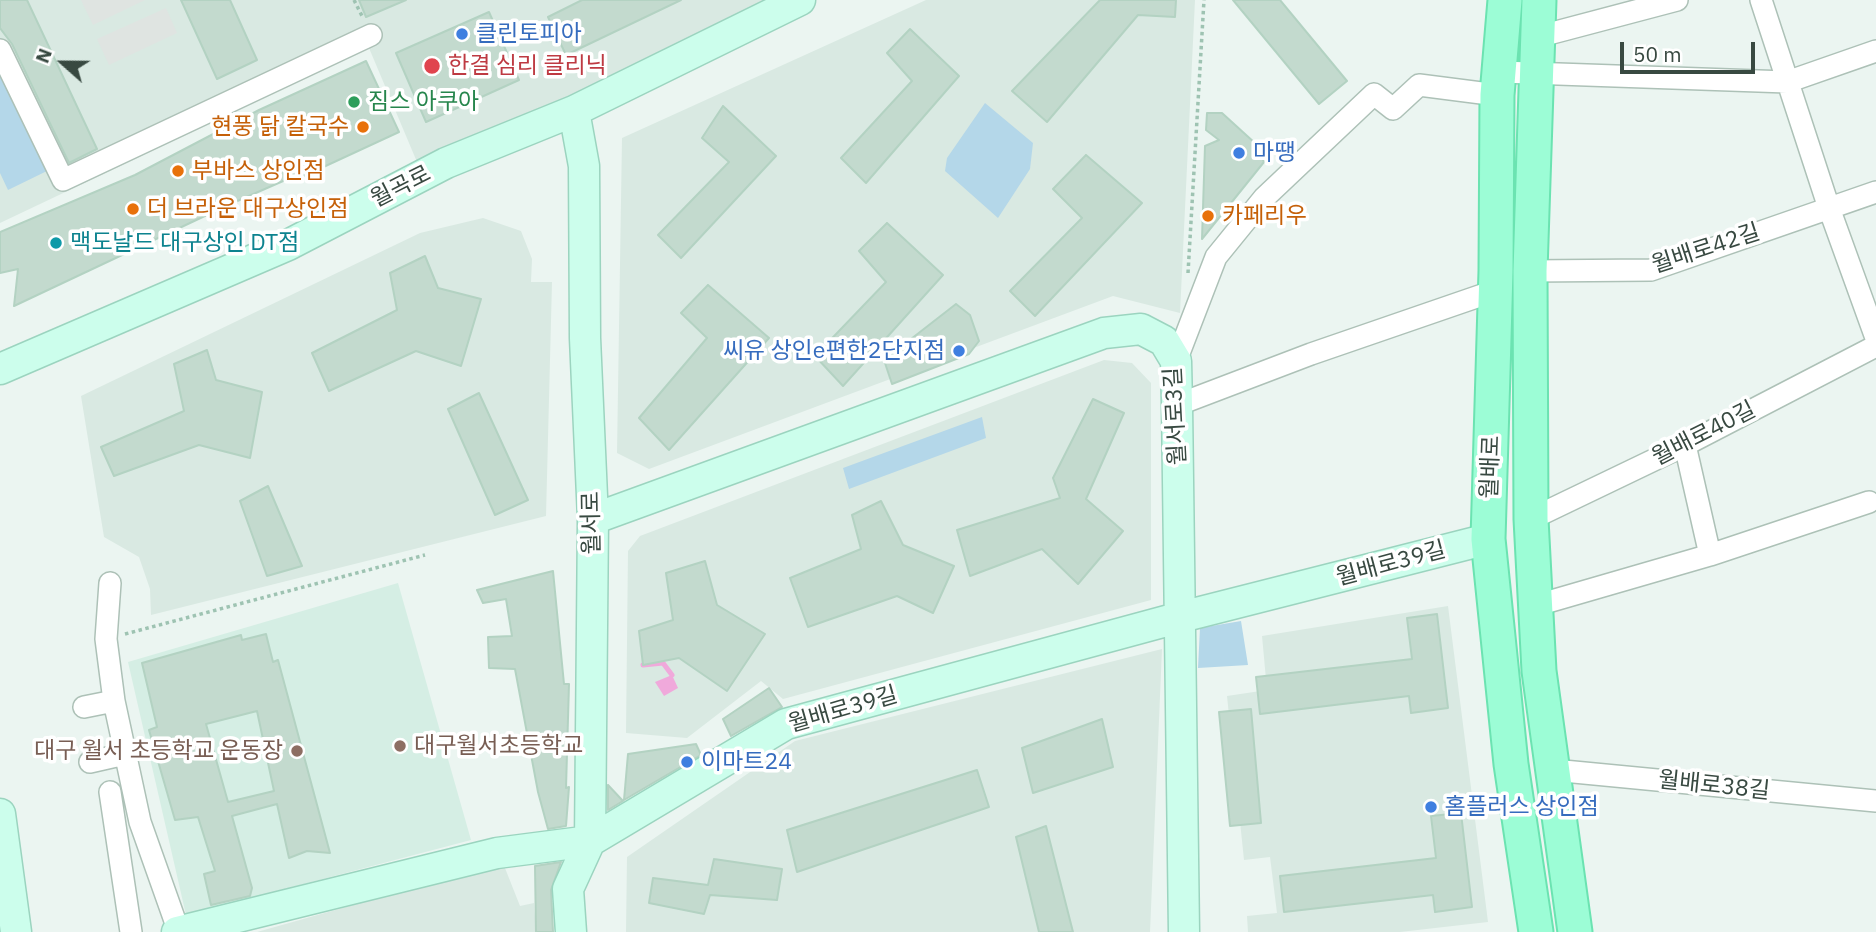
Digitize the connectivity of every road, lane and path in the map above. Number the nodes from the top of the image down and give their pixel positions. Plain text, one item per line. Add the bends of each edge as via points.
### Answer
1 (800, 0) edge
2 (1204, 0) edge
3 (1504, 0) edge
4 (1539, 0) edge
5 (1677, 0) edge
6 (1760, 0) edge
7 (371, 35) dead end
8 (1537, 37) junction
9 (0, 50) edge
10 (1876, 51) edge
11 (1536, 73) junction
12 (1787, 82) junction
13 (1499, 84) junction
14 (573, 111) junction
15 (1876, 192) edge
16 (1829, 208) junction
17 (1530, 271) junction
18 (1188, 275) dead end
19 (1494, 291) junction
20 (1876, 338) edge
21 (1876, 346) edge
22 (1175, 361) junction
23 (0, 369) edge
24 (1178, 405) junction
25 (1685, 445) junction
26 (1869, 502) dead end
27 (593, 519) junction
28 (1531, 519) junction
29 (1488, 539) junction
30 (425, 555) dead end
31 (1710, 555) junction
32 (110, 583) dead end
33 (1534, 606) junction
34 (1181, 617) junction
35 (106, 639) junction
36 (114, 701) junction
37 (84, 707) dead end
38 (125, 754) junction
39 (90, 762) dead end
40 (1553, 770) junction
41 (110, 792) dead end
42 (1876, 801) edge
43 (0, 814) edge
44 (590, 841) junction
45 (16, 932) edge
46 (131, 932) edge
47 (178, 932) edge
48 (570, 932) edge
49 (1184, 932) edge
50 (1536, 932) edge
51 (1575, 932) edge

1 - 14 street, 월곡로
2 - 18 path
3 - 13 main road, 월배로
4 - 8 main road, 월배로
5 - 8 street
6 - 12 street
7 - 9 street via 63,180
8 - 11 main road, 월배로
10 - 12 street
11 - 12 street
11 - 13 street
11 - 17 main road, 월배로
12 - 16 street
13 - 19 main road, 월배로
13 - 22 street via 1419,85 1393,109 1374,94 1264,198 1216,257
14 - 23 street, 월곡로 via 446,163 288,245
14 - 27 street, 월서로 via 584,166
15 - 16 street, 월배로42길
16 - 17 street, 월배로42길 via 1651,270
16 - 20 street
17 - 28 main road, 월배로
19 - 24 street
19 - 29 main road, 월배로
21 - 25 street, 월배로40길
22 - 24 street, 월서로3길
22 - 27 street, 월서로3길 via 1164,341 1141,329 1104,333
24 - 34 street, 월서로3길
25 - 28 street, 월배로40길
25 - 31 street
26 - 31 street
27 - 44 street, 월서로
28 - 33 main road, 월배로
29 - 34 street, 월배로39길
29 - 50 main road, 월배로 via 1511,764
30 - 35 path
31 - 33 street
32 - 35 street
33 - 40 main road, 월배로
34 - 44 street, 월배로39길 via 786,724
34 - 49 street, 월서로3길
35 - 36 street
36 - 37 street
36 - 38 street
38 - 39 street
38 - 47 street via 139,822
40 - 42 street, 월배로38길
40 - 51 main road, 월배로
41 - 46 street
43 - 45 street
44 - 47 street, 월배로39길 via 497,853
44 - 48 street, 월서로 via 568,889

